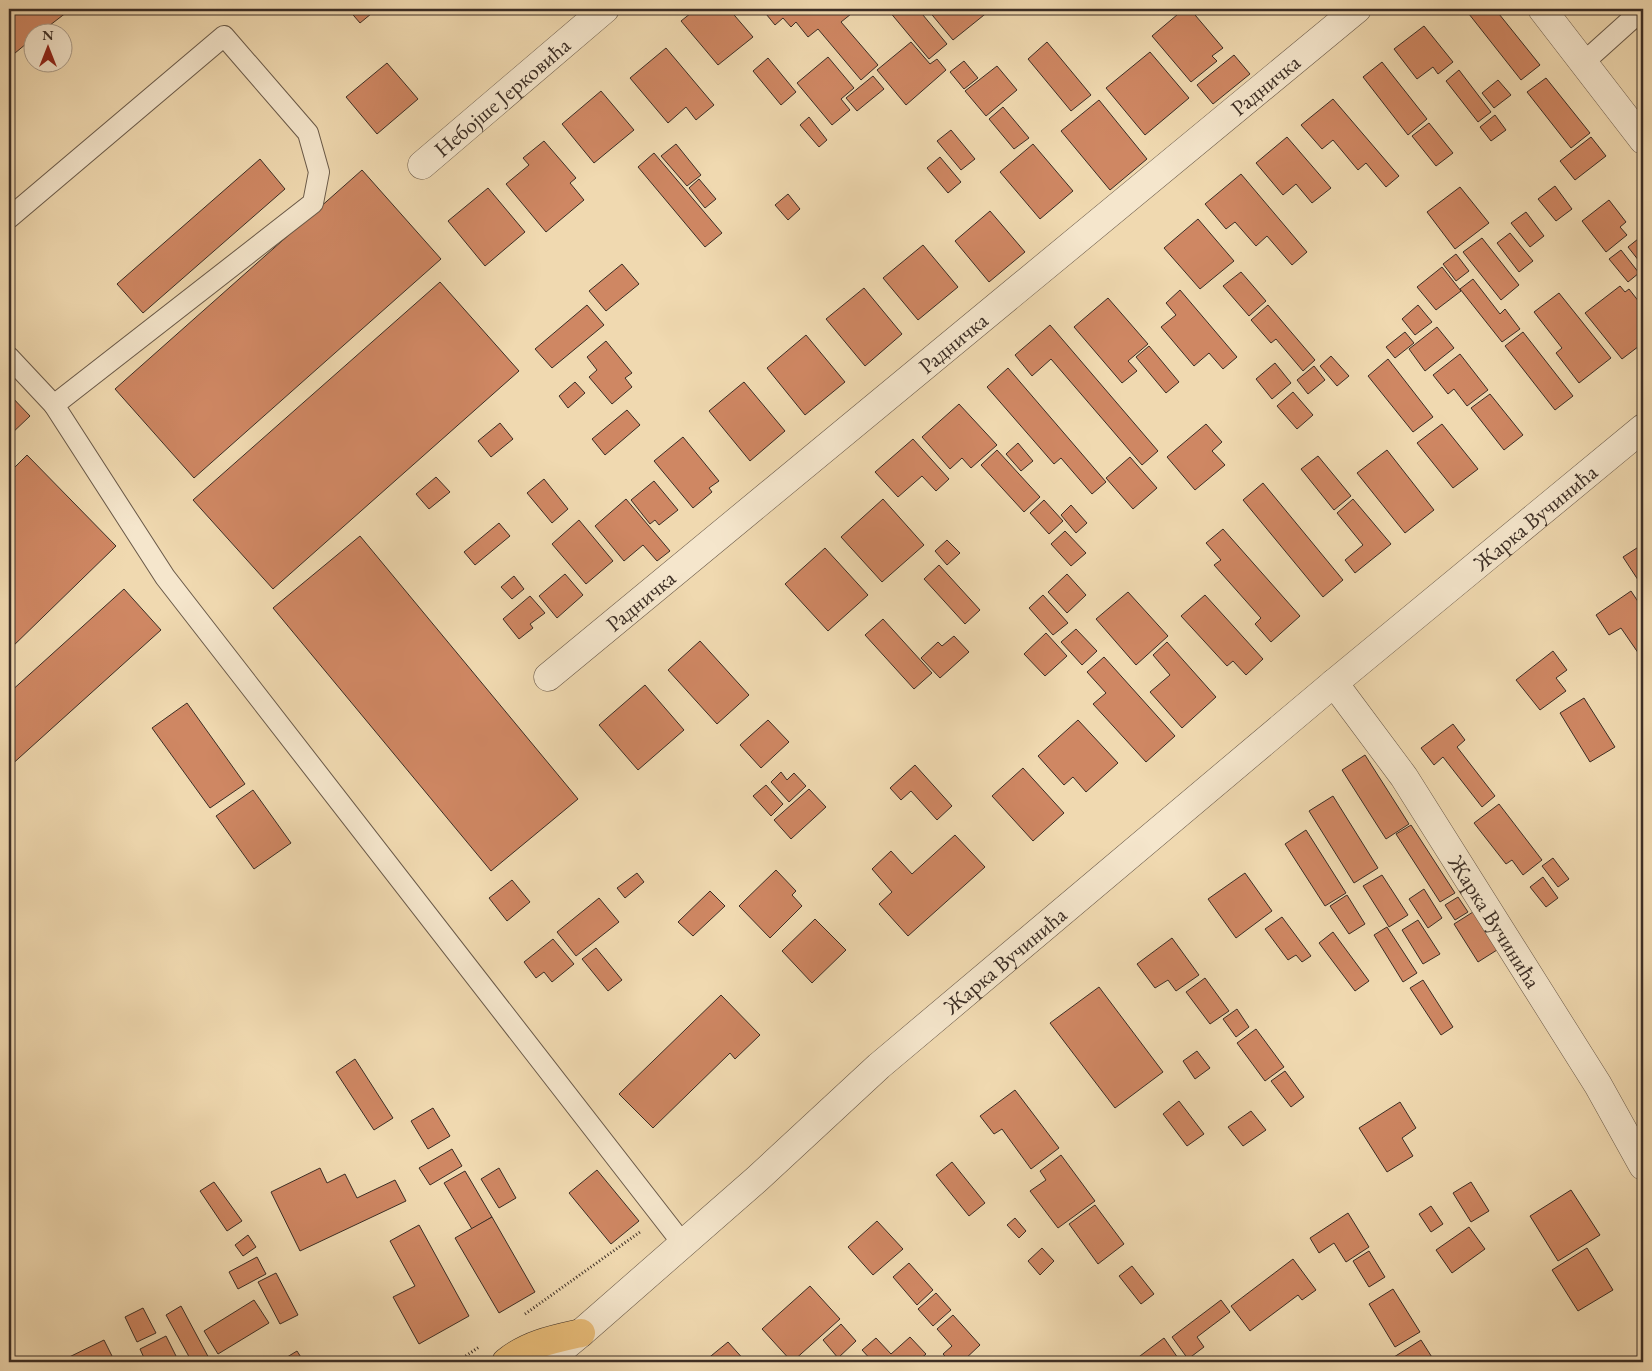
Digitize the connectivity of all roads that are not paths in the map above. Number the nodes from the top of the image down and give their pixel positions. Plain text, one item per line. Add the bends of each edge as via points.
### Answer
1 (605, 9) edge
2 (1357, 9) edge
3 (1542, 9) edge
4 (1643, 9) edge
5 (1583, 63) junction
6 (1643, 140) edge
7 (422, 165) dead end
8 (9, 218) edge
9 (9, 357) edge
10 (54, 405) junction
11 (1643, 428) edge
12 (548, 677) dead end
13 (1334, 683) junction
14 (1643, 1166) edge
15 (683, 1244) junction
16 (581, 1333) junction
17 (506, 1362) edge
18 (546, 1362) edge

1 - 7 street, Небојше Јерковића
2 - 12 street, Радничка
3 - 5 street
4 - 5 lane
5 - 6 street
8 - 10 lane via 224,36 308,134 319,172 313,202
9 - 10 lane
10 - 15 lane via 165,577
11 - 13 street, Жарка Вучинића
13 - 14 street, Жарка Вучинића via 1404,777 1598,1085
13 - 15 street, Жарка Вучинића via 879,1066
15 - 16 street, Жарка Вучинића
16 - 17 main road via 546,1340
16 - 18 street, Жарка Вучинића

